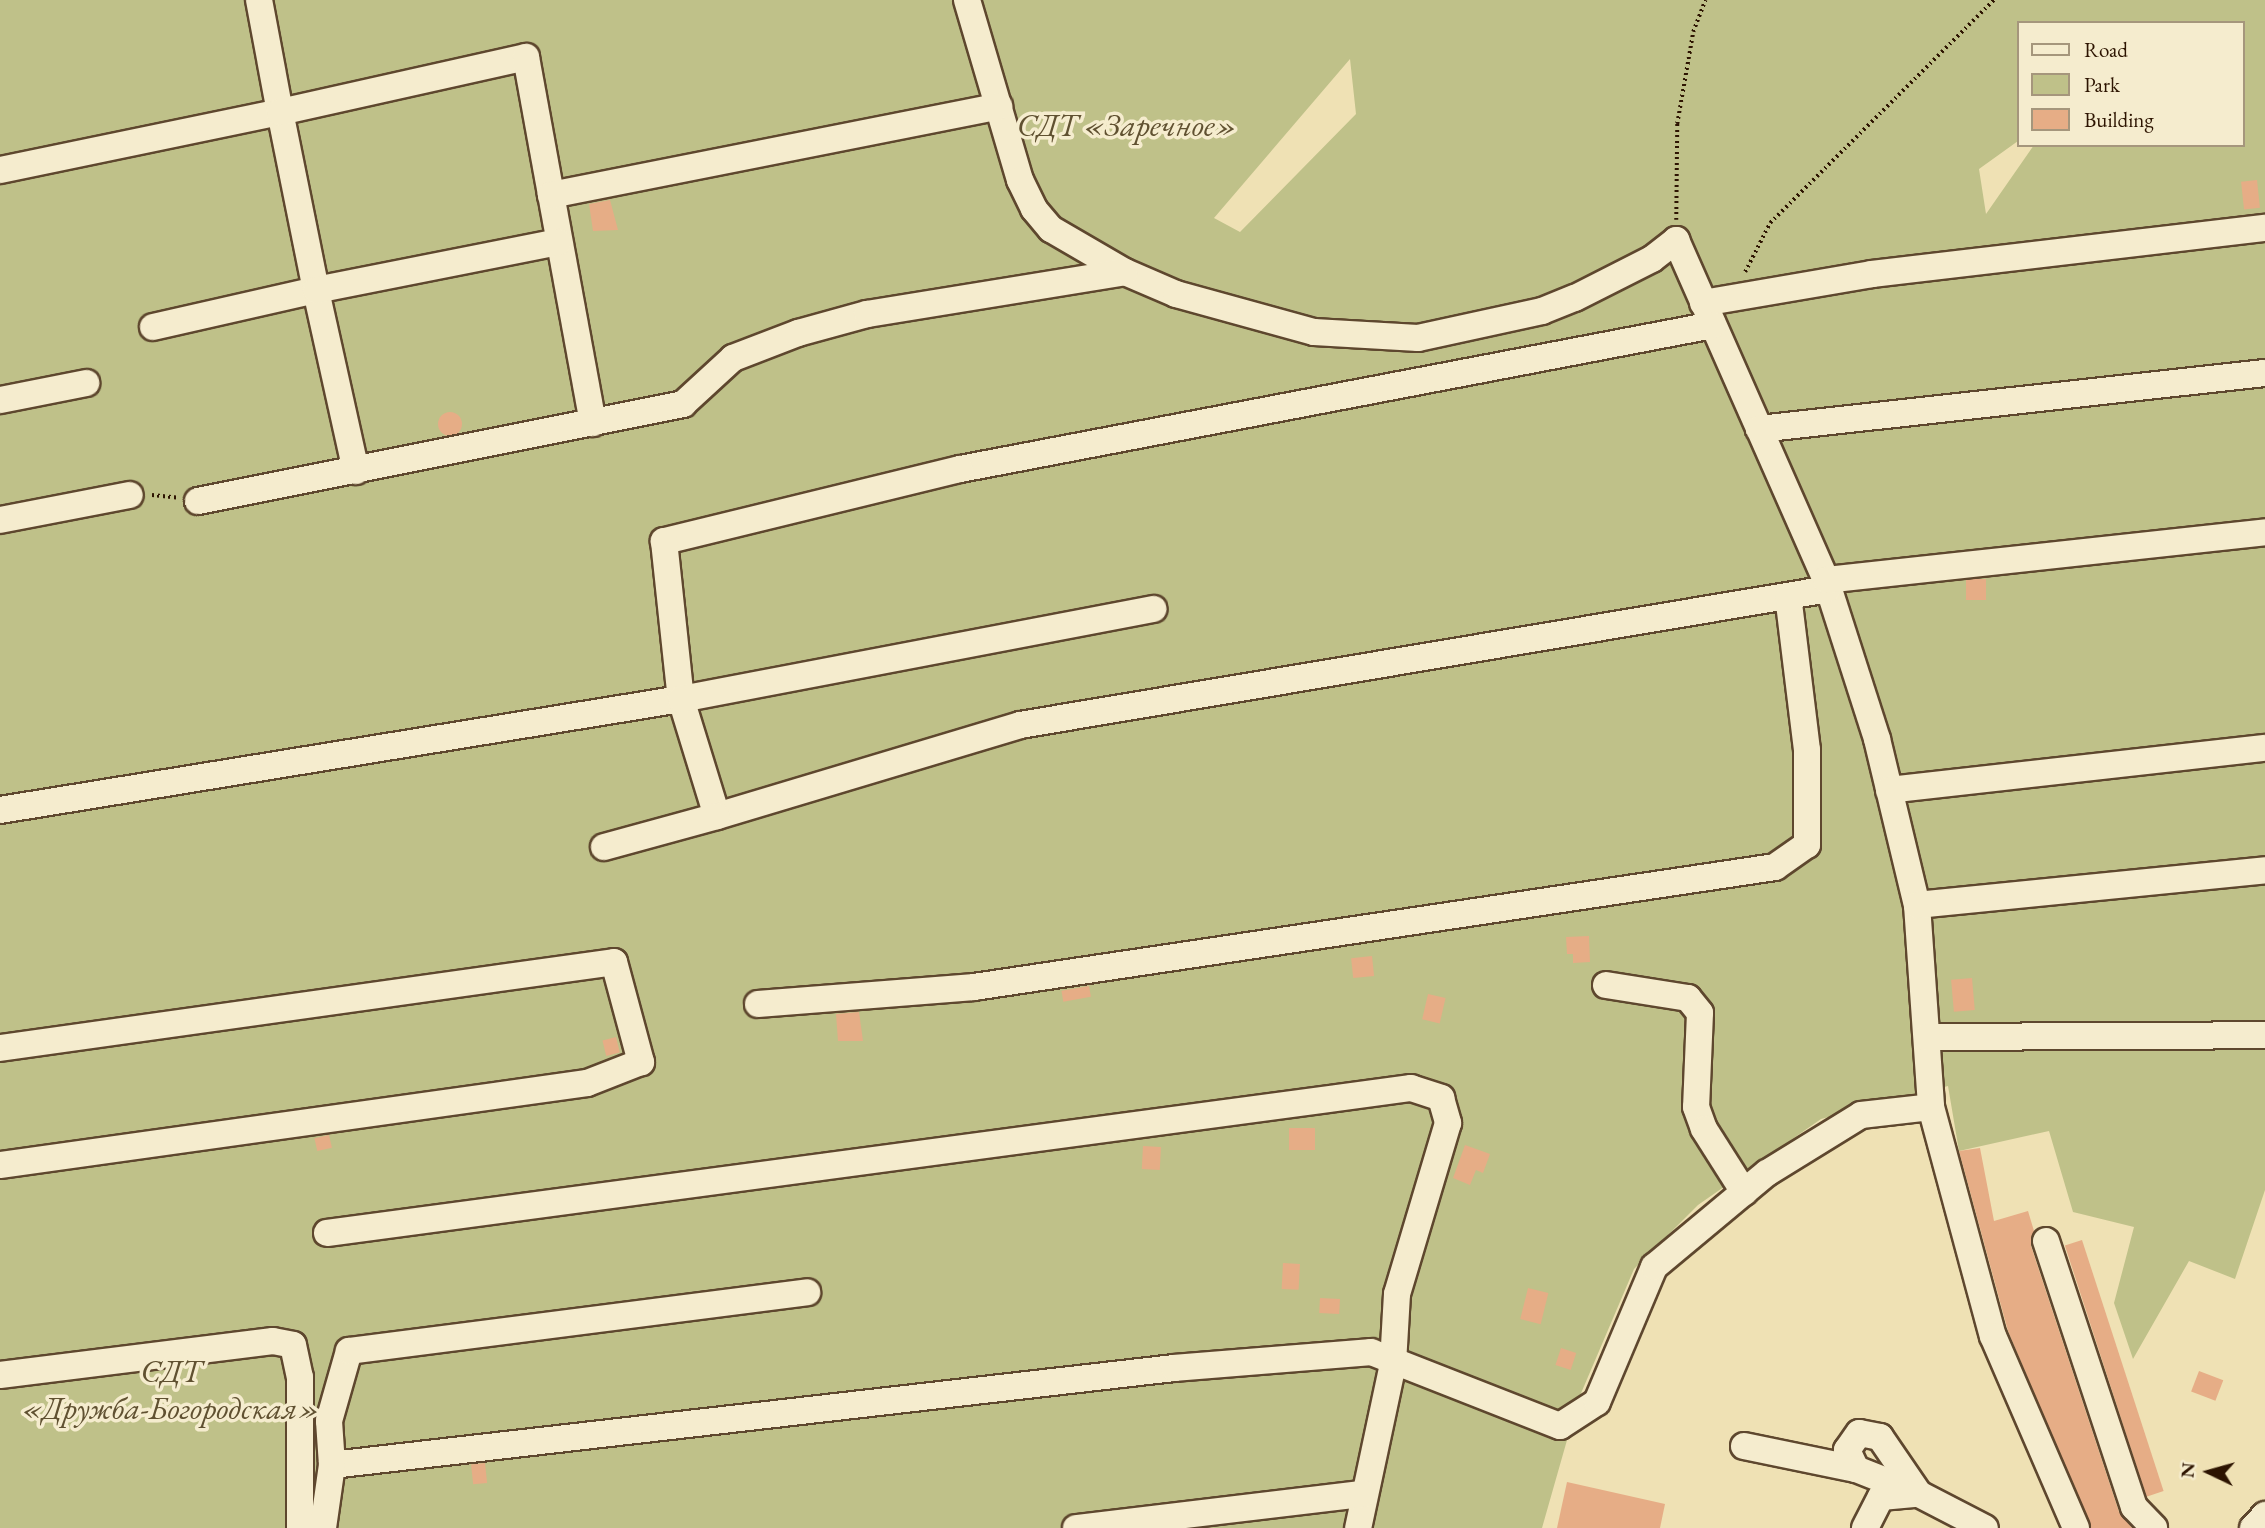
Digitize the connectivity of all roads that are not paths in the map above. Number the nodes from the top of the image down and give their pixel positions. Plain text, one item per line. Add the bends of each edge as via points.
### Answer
1 (259, 0) edge
2 (967, 0) edge
3 (999, 106) junction
4 (280, 112) junction
5 (0, 170) edge
6 (551, 195) junction
7 (2265, 228) edge
8 (558, 242) junction
9 (1125, 272) junction
10 (316, 290) junction
11 (1708, 314) junction
12 (153, 327) dead end
13 (2265, 373) edge
14 (86, 383) dead end
15 (0, 400) edge
16 (593, 423) junction
17 (1759, 429) junction
18 (356, 471) junction
19 (130, 495) road end
20 (198, 501) road end
21 (0, 520) edge
22 (2265, 532) edge
23 (1827, 585) junction
24 (1788, 596) junction
25 (1154, 609) dead end
26 (681, 699) junction
27 (2265, 748) edge
28 (1889, 790) junction
29 (0, 810) edge
30 (717, 816) junction
31 (604, 847) dead end
32 (2265, 870) edge
33 (1917, 905) junction
34 (1606, 985) dead end
35 (758, 1004) dead end
36 (2265, 1035) edge
37 (1927, 1037) junction
38 (0, 1048) edge
39 (1931, 1107) junction
40 (0, 1165) edge
41 (1744, 1192) junction
42 (327, 1233) dead end
43 (2046, 1241) dead end
44 (807, 1292) dead end
45 (1393, 1364) junction
46 (0, 1375) edge
47 (1744, 1446) dead end
48 (331, 1465) junction
49 (1856, 1469) junction
50 (1363, 1494) junction
51 (1919, 1494) junction
52 (2265, 1515) edge
53 (300, 1528) edge
54 (323, 1528) edge
55 (1076, 1528) edge
56 (1358, 1528) edge
57 (1865, 1528) edge
58 (1985, 1528) edge
59 (2076, 1528) edge
60 (2154, 1528) edge
61 (2253, 1528) edge

1 - 4 street
2 - 3 street
3 - 6 street
3 - 9 street via 1020,180 1034,209 1051,229
4 - 5 street
4 - 6 street via 526,57
4 - 10 street
6 - 8 street
7 - 11 street via 1872,274
8 - 10 street
8 - 16 street
9 - 11 street via 1234,313 1314,332 1418,338 1542,310 1574,298 1652,259 1676,240
9 - 16 street via 867,314 809,330 733,358 683,404
10 - 12 street
10 - 18 street
11 - 17 street
11 - 26 street via 960,468 664,541
13 - 17 street
14 - 15 street
16 - 18 street
17 - 23 street
18 - 20 street
19 - 21 street
22 - 23 street
23 - 24 street
23 - 28 street
24 - 30 street via 1020,725
24 - 35 street via 1808,750 1807,845 1776,867 974,987
25 - 26 street
26 - 29 street
26 - 30 street
27 - 28 street
28 - 33 street
30 - 31 street
32 - 33 street
33 - 37 street
34 - 41 street via 1688,998 1700,1013 1696,1107 1704,1129
36 - 37 street
37 - 39 street
38 - 40 street via 614,962 640,1062 587,1083
39 - 41 street via 1861,1115
39 - 59 street via 1993,1336
41 - 45 street via 1654,1266 1597,1402 1560,1426
42 - 45 street via 1411,1088 1441,1098 1448,1123 1397,1294
43 - 60 street via 2134,1507
44 - 48 street via 349,1351 329,1421
45 - 48 street via 1371,1352 1174,1368
45 - 50 street
46 - 53 street via 272,1341 293,1345 300,1377
47 - 49 street
48 - 54 street
49 - 51 street
49 - 51 street via 1847,1450 1859,1433 1880,1437
50 - 55 street
50 - 56 street
51 - 57 street via 1881,1497
51 - 58 street
52 - 61 street

